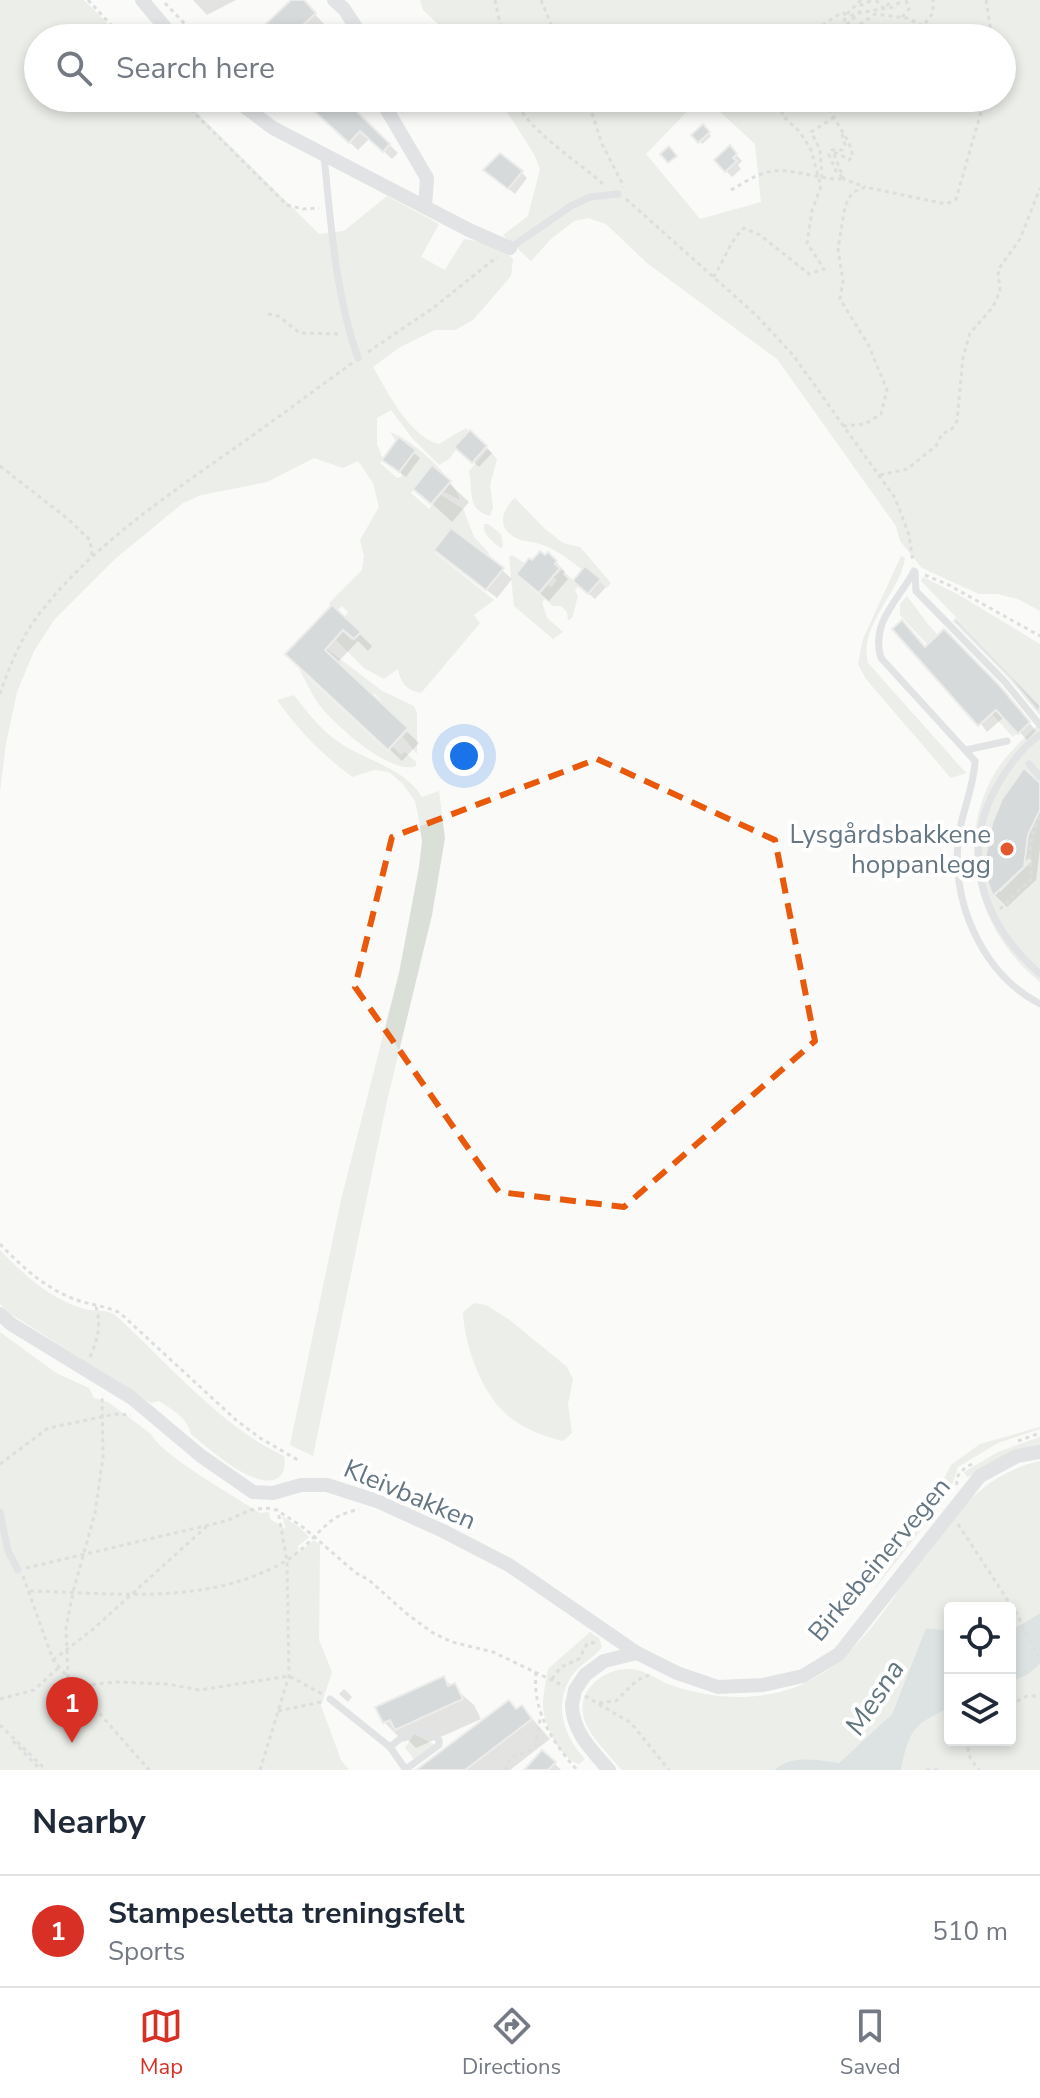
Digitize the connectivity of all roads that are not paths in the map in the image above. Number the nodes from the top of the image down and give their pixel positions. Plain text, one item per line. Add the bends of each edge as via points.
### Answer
1 (142, 0) edge
2 (334, 0) edge
3 (162, 24) edge
4 (354, 24) edge
5 (252, 112) edge
6 (388, 112) edge
7 (324, 155) junction
8 (622, 193) road end
9 (425, 207) junction
10 (510, 248) joint
11 (358, 358) road end
12 (1040, 725) edge
13 (1040, 735) edge
14 (1007, 741) dead end
15 (966, 750) junction
16 (1029, 764) dead end
17 (1040, 777) edge
18 (1040, 974) edge
19 (1040, 1004) edge
20 (0, 1314) edge
21 (1040, 1452) edge
22 (0, 1512) edge
23 (18, 1570) road end
24 (637, 1653) junction
25 (330, 1699) road end
26 (390, 1747) junction
27 (406, 1770) edge
28 (609, 1770) edge

1 - 3 street
2 - 4 street
5 - 7 street
6 - 9 street via 427,178
7 - 9 street
7 - 11 lane via 349,332
8 - 10 lane via 590,197 571,206
9 - 10 street
12 - 15 lane via 916,591 914,571 882,621 877,643 881,658
13 - 18 lane via 990,796 978,844 978,871 988,907
14 - 15 lane
15 - 19 lane via 975,761 958,835 958,885 966,915 979,943 1009,982
16 - 17 lane
20 - 24 street, Kleivbakken via 132,1398 253,1492 327,1485 377,1501 509,1565
21 - 24 street, Birkebeinervegen via 1017,1456 980,1476 839,1654 803,1676 718,1687
22 - 23 lane
24 - 28 street, bridge via 604,1661 575,1690 573,1720
25 - 26 lane
26 - 27 lane
26 - 27 lane via 410,1730 439,1740 433,1751

